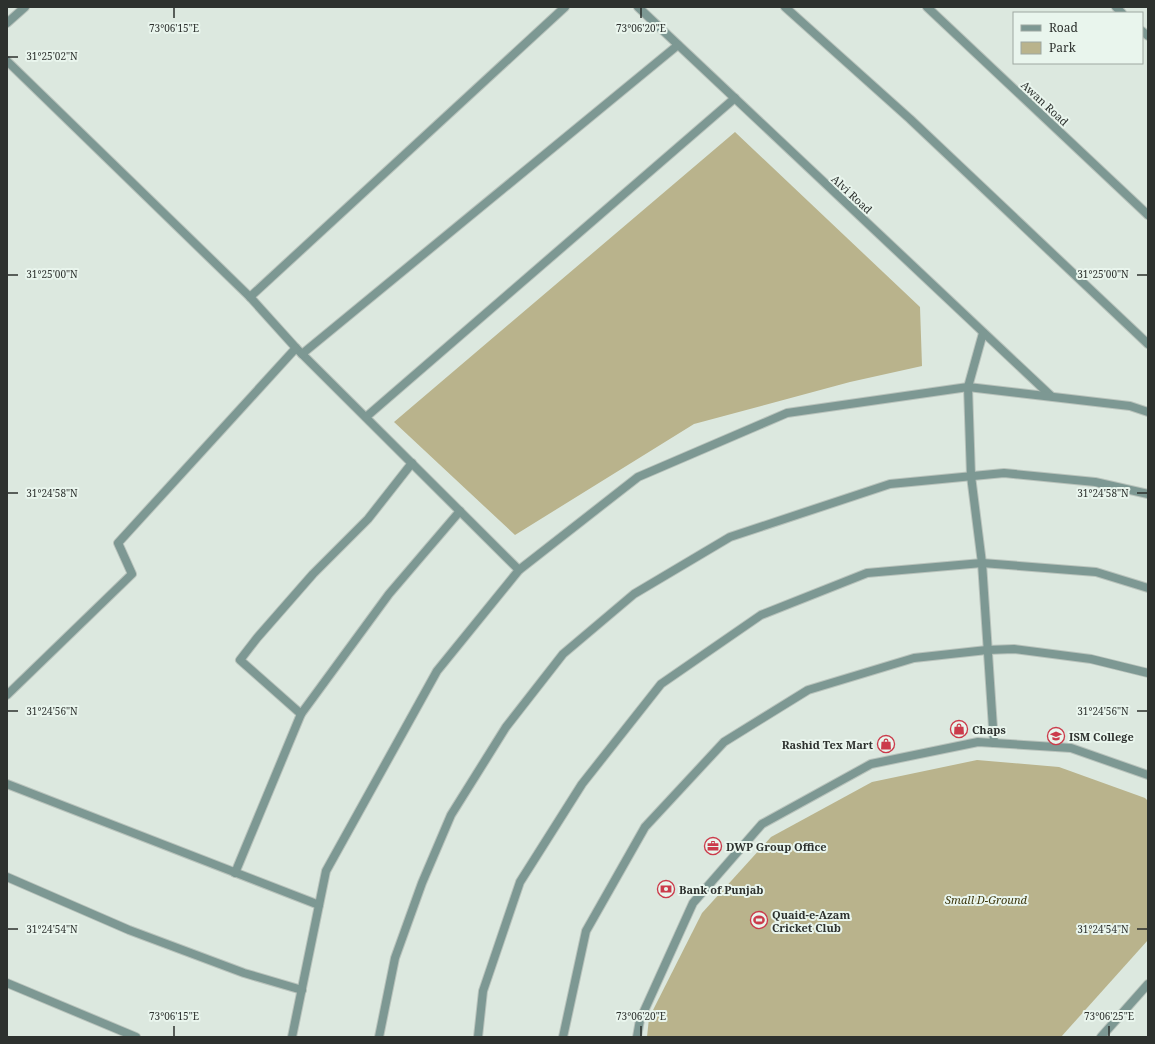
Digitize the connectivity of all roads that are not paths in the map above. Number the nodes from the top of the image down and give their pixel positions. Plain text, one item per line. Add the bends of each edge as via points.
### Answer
1 (25, 7) edge
2 (565, 7) edge
3 (638, 7) edge
4 (785, 7) edge
5 (927, 7) edge
6 (7, 23) edge
7 (678, 45) junction
8 (7, 61) edge
9 (735, 98) junction
10 (1148, 215) edge
11 (250, 297) junction
12 (983, 333) junction
13 (1148, 344) edge
14 (296, 348) junction
15 (302, 354) junction
16 (968, 388) junction
17 (1051, 396) junction
18 (1148, 412) edge
19 (366, 417) junction
20 (412, 463) junction
21 (971, 476) junction
22 (1148, 494) edge
23 (460, 511) junction
24 (982, 562) junction
25 (519, 570) junction
26 (1148, 588) edge
27 (987, 650) junction
28 (1148, 673) edge
29 (7, 694) edge
30 (301, 714) junction
31 (994, 743) junction
32 (1148, 775) edge
33 (7, 784) edge
34 (235, 873) junction
35 (7, 878) edge
36 (319, 905) junction
37 (7, 983) edge
38 (1148, 984) edge
39 (302, 990) junction
40 (118, 1033) edge
41 (136, 1037) edge
42 (292, 1037) edge
43 (379, 1037) edge
44 (478, 1037) edge
45 (563, 1037) edge
46 (637, 1037) edge
47 (1101, 1037) edge

1 - 6 street
2 - 11 street
3 - 7 street, Alvi Road
4 - 13 street via 910,119
5 - 10 street, Awan Road
7 - 9 street, Alvi Road
7 - 15 street
8 - 11 street
9 - 12 street, Alvi Road
9 - 19 street
11 - 14 street
12 - 16 street
12 - 17 street, Alvi Road
14 - 15 street
14 - 29 street via 118,543 132,574
15 - 19 street
16 - 17 street
16 - 21 street
16 - 25 street via 787,413 638,477
17 - 18 street via 1130,406
19 - 20 street
20 - 23 street
20 - 30 street via 368,519 313,574 240,660
21 - 22 street via 1004,473 1096,482
21 - 24 street
21 - 43 street via 890,484 730,537 634,594 563,654 506,727 451,815 422,883 395,958
23 - 25 street
23 - 30 street via 390,594
24 - 26 street via 1096,572
24 - 27 street
24 - 44 street via 866,573 761,615 660,684 582,784 520,882 483,991
25 - 36 street via 437,671 326,871
27 - 28 street via 1014,649 1091,659
27 - 31 street
27 - 45 street via 914,658 808,690 724,742 645,827 586,931
30 - 34 street
31 - 32 street via 1071,748
31 - 46 street via 978,742 871,764 762,824 694,903 640,1020
33 - 34 street
34 - 36 street
35 - 39 street via 129,930 244,973
36 - 39 street
37 - 40 street
38 - 47 street
39 - 42 street
40 - 41 street

